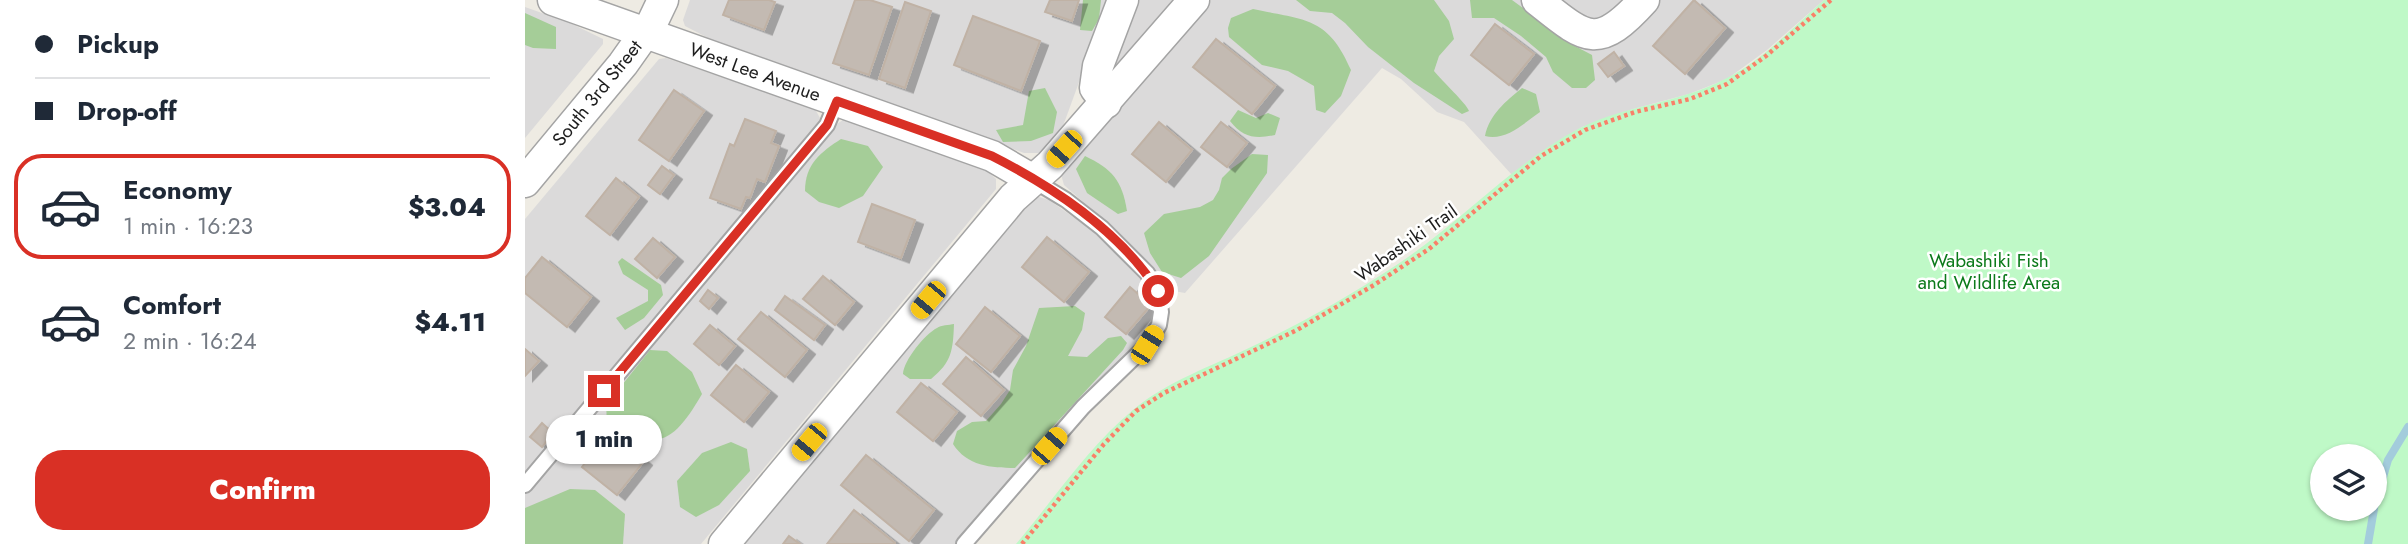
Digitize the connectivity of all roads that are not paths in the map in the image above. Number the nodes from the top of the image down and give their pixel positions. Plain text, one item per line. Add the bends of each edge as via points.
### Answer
1 (552, 0) edge
2 (663, 0) edge
3 (1123, 0) edge
4 (1194, 0) edge
5 (1537, 0) edge
6 (1644, 0) edge
7 (645, 33) junction
8 (837, 101) junction
9 (1106, 103) junction
10 (1034, 180) junction
11 (525, 182) edge
12 (525, 485) edge
13 (725, 544) edge
14 (964, 544) edge

1 - 7 street, West Lee Avenue
2 - 7 street, South 3rd Street
3 - 9 street via 1098,65 1095,88
4 - 9 street
5 - 6 street via 1588,35 1614,29
7 - 8 street, West Lee Avenue
7 - 11 street, South 3rd Street
8 - 10 street, West Lee Avenue via 992,156
8 - 12 lane via 827,125
9 - 10 street
10 - 13 street via 1013,198
10 - 14 lane via 1102,228 1147,273 1158,291 1159,325 1147,345 1083,407

